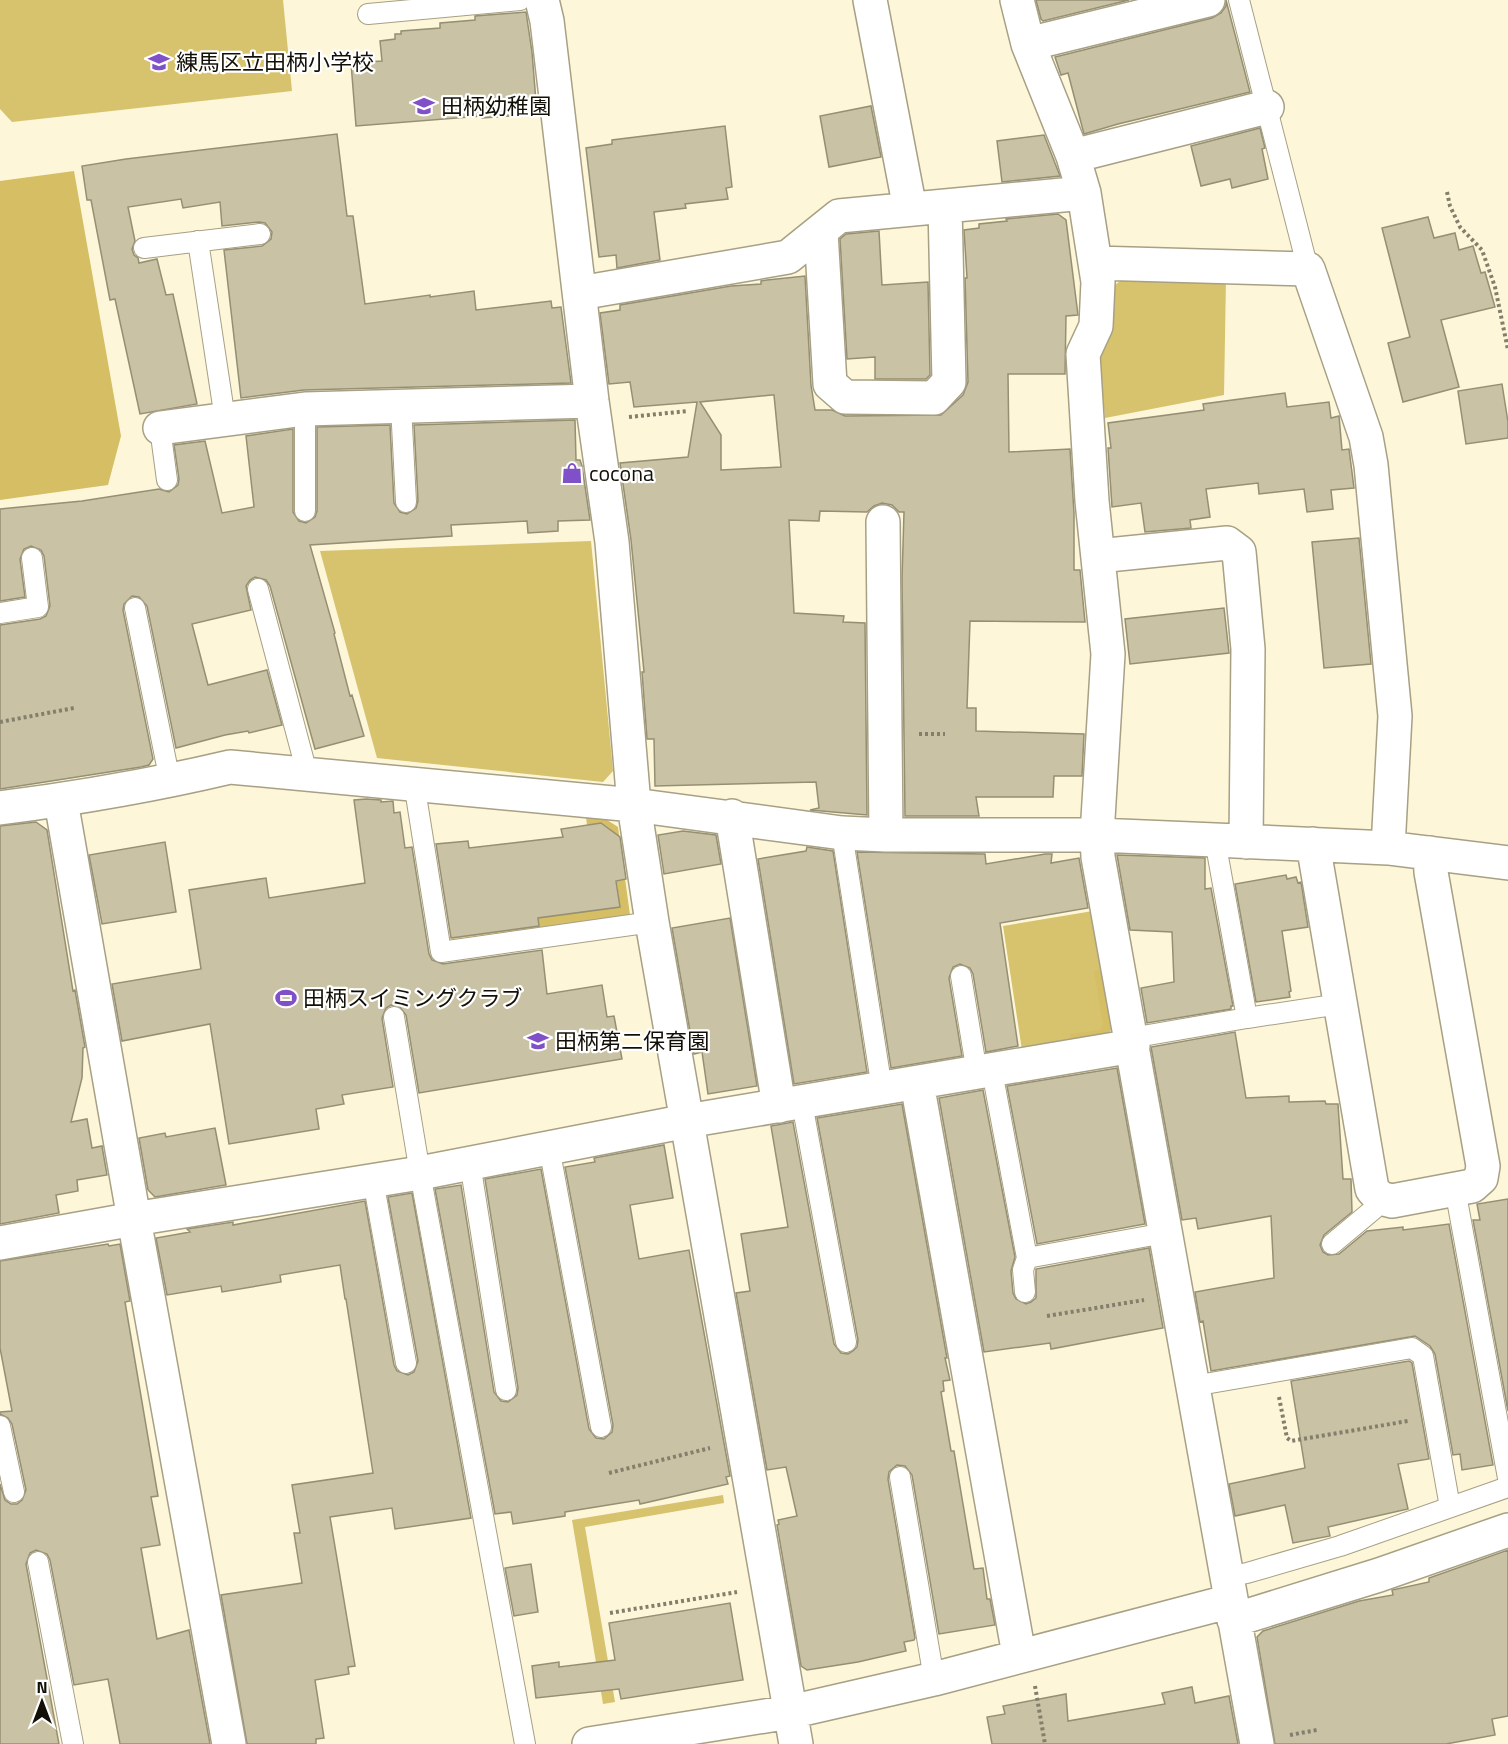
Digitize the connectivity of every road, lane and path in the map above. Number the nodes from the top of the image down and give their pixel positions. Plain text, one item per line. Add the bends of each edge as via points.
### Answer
1 (520, 0) edge
2 (542, 0) edge
3 (870, 0) edge
4 (1017, 0) edge
5 (1208, 0) edge
6 (1239, 0) edge
7 (368, 14) dead end
8 (1028, 44) junction
9 (1267, 107) junction
10 (1073, 156) junction
11 (1447, 192) dead end
12 (1084, 193) junction
13 (945, 206) junction
14 (910, 209) junction
15 (820, 232) junction
16 (260, 234) dead end
17 (198, 241) junction
18 (144, 248) dead end
19 (1095, 263) junction
20 (1308, 269) junction
21 (580, 293) junction
22 (1508, 350) edge
23 (401, 406) junction
24 (305, 409) junction
25 (594, 411) junction
26 (688, 411) dead end
27 (225, 419) junction
28 (160, 428) joint
29 (167, 480) dead end
30 (406, 502) dead end
31 (305, 511) dead end
32 (883, 522) dead end
33 (1098, 556) junction
34 (32, 558) dead end
35 (258, 589) dead end
36 (135, 608) dead end
37 (0, 613) edge
38 (74, 708) dead end
39 (0, 722) edge
40 (307, 773) junction
41 (170, 781) junction
42 (414, 783) junction
43 (61, 801) junction
44 (633, 805) junction
45 (0, 807) edge
46 (732, 816) junction
47 (842, 833) junction
48 (886, 835) junction
49 (1097, 835) junction
50 (1230, 841) junction
51 (1313, 844) junction
52 (1388, 848) junction
53 (1430, 853) junction
54 (1508, 863) edge
55 (652, 922) junction
56 (961, 976) dead end
57 (1340, 1004) junction
58 (394, 1017) dead end
59 (1247, 1018) junction
60 (1132, 1042) junction
61 (984, 1072) junction
62 (917, 1083) junction
63 (882, 1089) junction
64 (791, 1105) junction
65 (687, 1121) junction
66 (549, 1147) junction
67 (470, 1163) junction
68 (420, 1173) junction
69 (373, 1180) junction
70 (1455, 1189) junction
71 (1380, 1198) junction
72 (134, 1219) junction
73 (1165, 1233) junction
74 (0, 1243) edge
75 (1332, 1244) dead end
76 (1027, 1258) junction
77 (1025, 1292) dead end
78 (1176, 1294) junction
79 (1047, 1316) dead end
80 (846, 1341) dead end
81 (406, 1363) dead end
82 (1274, 1372) junction
83 (1193, 1386) junction
84 (506, 1390) dead end
85 (1434, 1417) junction
86 (0, 1426) edge
87 (601, 1427) dead end
88 (743, 1441) junction
89 (609, 1473) dead end
90 (900, 1477) dead end
91 (1508, 1478) edge
92 (1508, 1487) edge
93 (14, 1492) dead end
94 (1450, 1507) junction
95 (1508, 1530) edge
96 (38, 1562) dead end
97 (741, 1583) dead end
98 (1230, 1599) junction
99 (610, 1613) dead end
100 (1024, 1654) junction
101 (934, 1679) junction
102 (790, 1712) junction
103 (606, 1743) edge
104 (73, 1744) edge
105 (229, 1744) edge
106 (525, 1744) edge
107 (796, 1744) edge
108 (1045, 1744) edge
109 (1257, 1744) edge

1 - 7 lane
2 - 21 street
3 - 14 street
4 - 8 street
5 - 8 street
6 - 9 lane
8 - 10 street
9 - 10 street
9 - 20 lane
10 - 12 street
11 - 22 path via 1460,227 1482,250 1495,287
12 - 13 street
12 - 19 street
13 - 14 street
13 - 15 street via 949,382 934,398 845,397 830,384
14 - 15 street via 839,216
15 - 21 street via 788,257
16 - 17 lane
17 - 18 lane
17 - 27 lane
19 - 20 street
19 - 33 street via 1096,326 1083,354
20 - 52 street via 1371,465 1395,716
21 - 25 street
23 - 24 street
23 - 25 street
23 - 30 lane
24 - 27 street
24 - 31 lane
25 - 26 path
25 - 44 street via 612,542
27 - 28 street
28 - 29 lane
32 - 48 street
33 - 49 street via 1108,654
33 - 50 street via 1227,543 1239,552 1248,649
34 - 37 lane via 38,607
35 - 40 lane
36 - 41 lane
38 - 39 path
40 - 41 street via 230,766
40 - 42 street
41 - 43 street
42 - 44 street
42 - 55 lane via 441,952
43 - 45 street
43 - 72 street
44 - 46 street
44 - 55 street
46 - 47 street
46 - 64 street
47 - 48 street
47 - 63 lane
48 - 49 street
49 - 50 street
49 - 60 street
50 - 51 street
50 - 59 lane
51 - 52 street
51 - 57 street
52 - 53 street
53 - 54 street
53 - 70 street via 1483,1167 1481,1178 1472,1186
55 - 65 street
56 - 61 lane
57 - 59 lane
57 - 71 street via 1372,1190
58 - 68 lane
59 - 60 lane
60 - 61 street
60 - 73 street
61 - 62 street
61 - 76 lane
62 - 63 street
62 - 100 street
63 - 64 street
64 - 65 street
64 - 80 lane
65 - 66 street
65 - 88 street
66 - 67 street
66 - 87 lane
67 - 68 street
67 - 84 lane
68 - 69 street
68 - 106 lane
69 - 72 street
69 - 81 lane
70 - 71 street via 1392,1201
70 - 91 lane
71 - 75 lane via 1374,1209
72 - 74 street
72 - 105 street
73 - 76 lane
73 - 78 street
76 - 77 lane via 1023,1270
78 - 79 path
78 - 83 street
82 - 83 lane
82 - 85 lane via 1412,1348 1423,1356
82 - 85 path via 1287,1438 1291,1441
83 - 98 street
85 - 94 lane
86 - 93 lane
88 - 89 path
88 - 102 street
90 - 101 lane
92 - 94 lane
94 - 98 lane via 1340,1546 1247,1573
95 - 98 street via 1379,1575
96 - 104 lane
97 - 99 path via 739,1591
98 - 100 street
98 - 109 street
100 - 101 street
100 - 108 path
101 - 102 street
102 - 103 street
102 - 107 street

